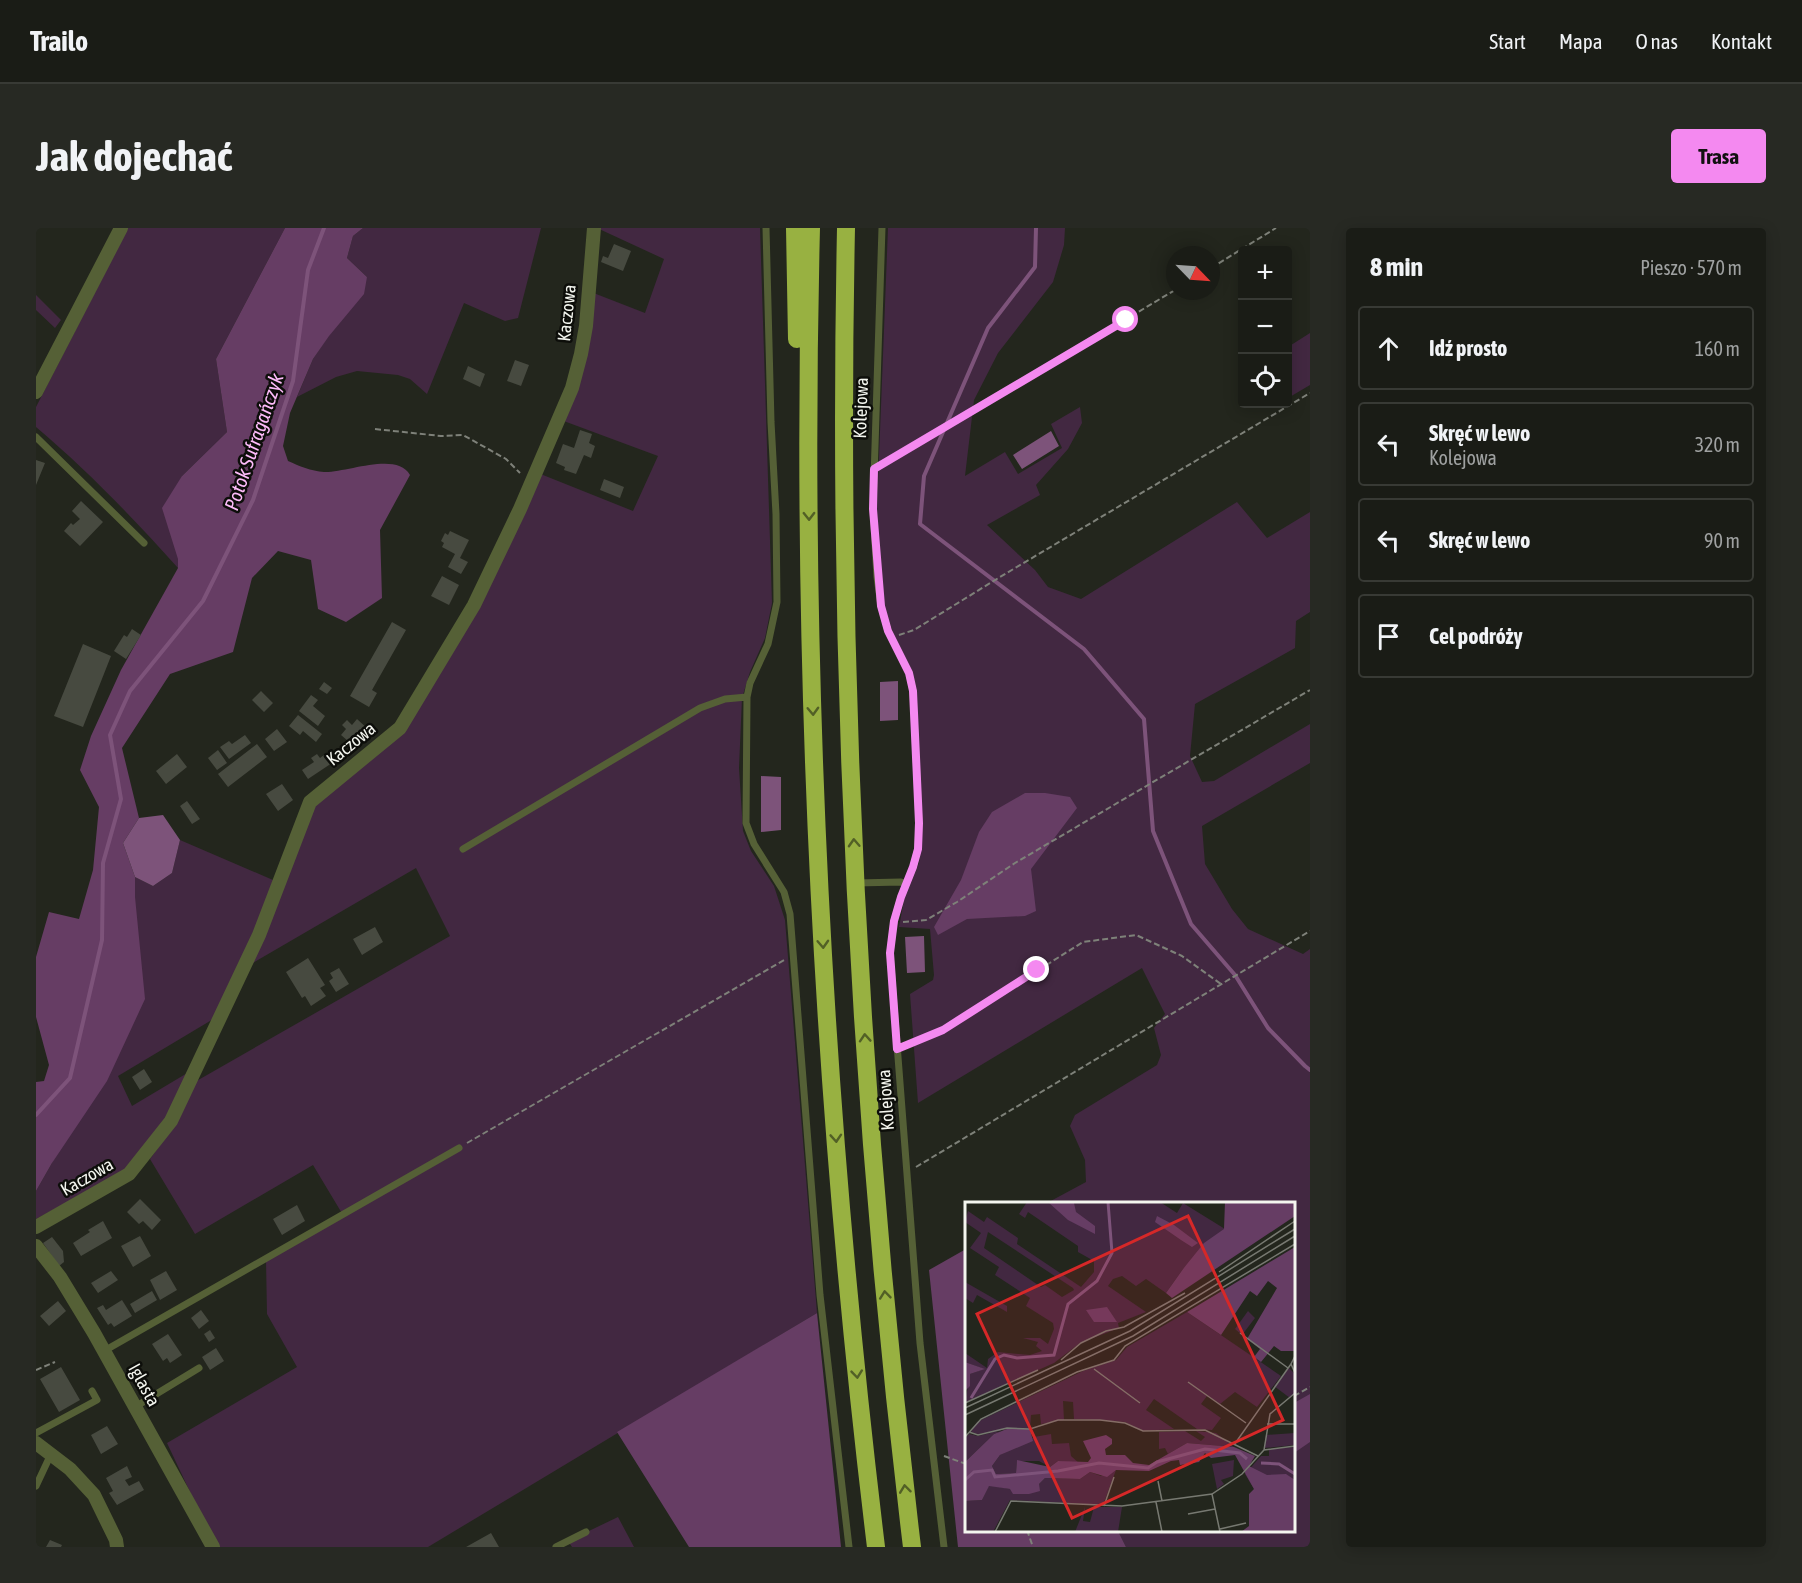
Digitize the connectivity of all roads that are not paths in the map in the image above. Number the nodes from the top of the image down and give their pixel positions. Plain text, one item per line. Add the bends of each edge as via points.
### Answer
1 (121, 228) edge
2 (594, 228) edge
3 (766, 228) edge
4 (795, 228) edge
5 (811, 228) edge
6 (846, 228) edge
7 (882, 228) edge
8 (36, 392) edge
9 (36, 437) edge
10 (809, 458) junction
11 (144, 543) dead end
12 (747, 697) junction
13 (463, 849) dead end
14 (856, 883) junction
15 (906, 884) junction
16 (459, 1148) road end
17 (36, 1227) edge
18 (36, 1246) edge
19 (104, 1351) junction
20 (199, 1368) dead end
21 (92, 1391) dead end
22 (135, 1407) junction
23 (36, 1433) edge
24 (36, 1443) edge
25 (51, 1454) junction
26 (36, 1486) edge
27 (586, 1532) dead end
28 (117, 1547) edge
29 (213, 1547) edge
30 (556, 1547) edge
31 (849, 1547) edge
32 (876, 1547) edge
33 (912, 1547) edge
34 (944, 1547) edge

1 - 8 street
2 - 17 street, Kaczowa via 586,326 572,388 474,605 400,728 310,801 259,935 171,1121 129,1174
3 - 12 lane via 777,602 768,644
4 - 10 highway via 797,353
5 - 10 highway
14 -> 6 highway via 845,521
7 - 15 lane, Kolejowa via 873,509 881,606 913,691 919,823 918,849
9 - 11 lane
10 -> 32 highway via 814,752 825,976 847,1263
12 - 13 lane via 725,699 700,708
12 - 31 lane via 746,823 753,844 784,892 790,914 820,1295
14 - 15 lane
33 -> 14 highway via 879,1230
15 - 34 lane, Kolejowa via 894,921 890,953 920,1343
16 - 19 lane
18 - 19 street, Iglasta via 60,1276
19 - 22 street, Iglasta
20 - 22 lane
21 - 23 lane via 97,1400
22 - 29 street, Iglasta
24 - 25 street
25 - 26 lane
25 - 28 street via 94,1495
27 - 30 lane

